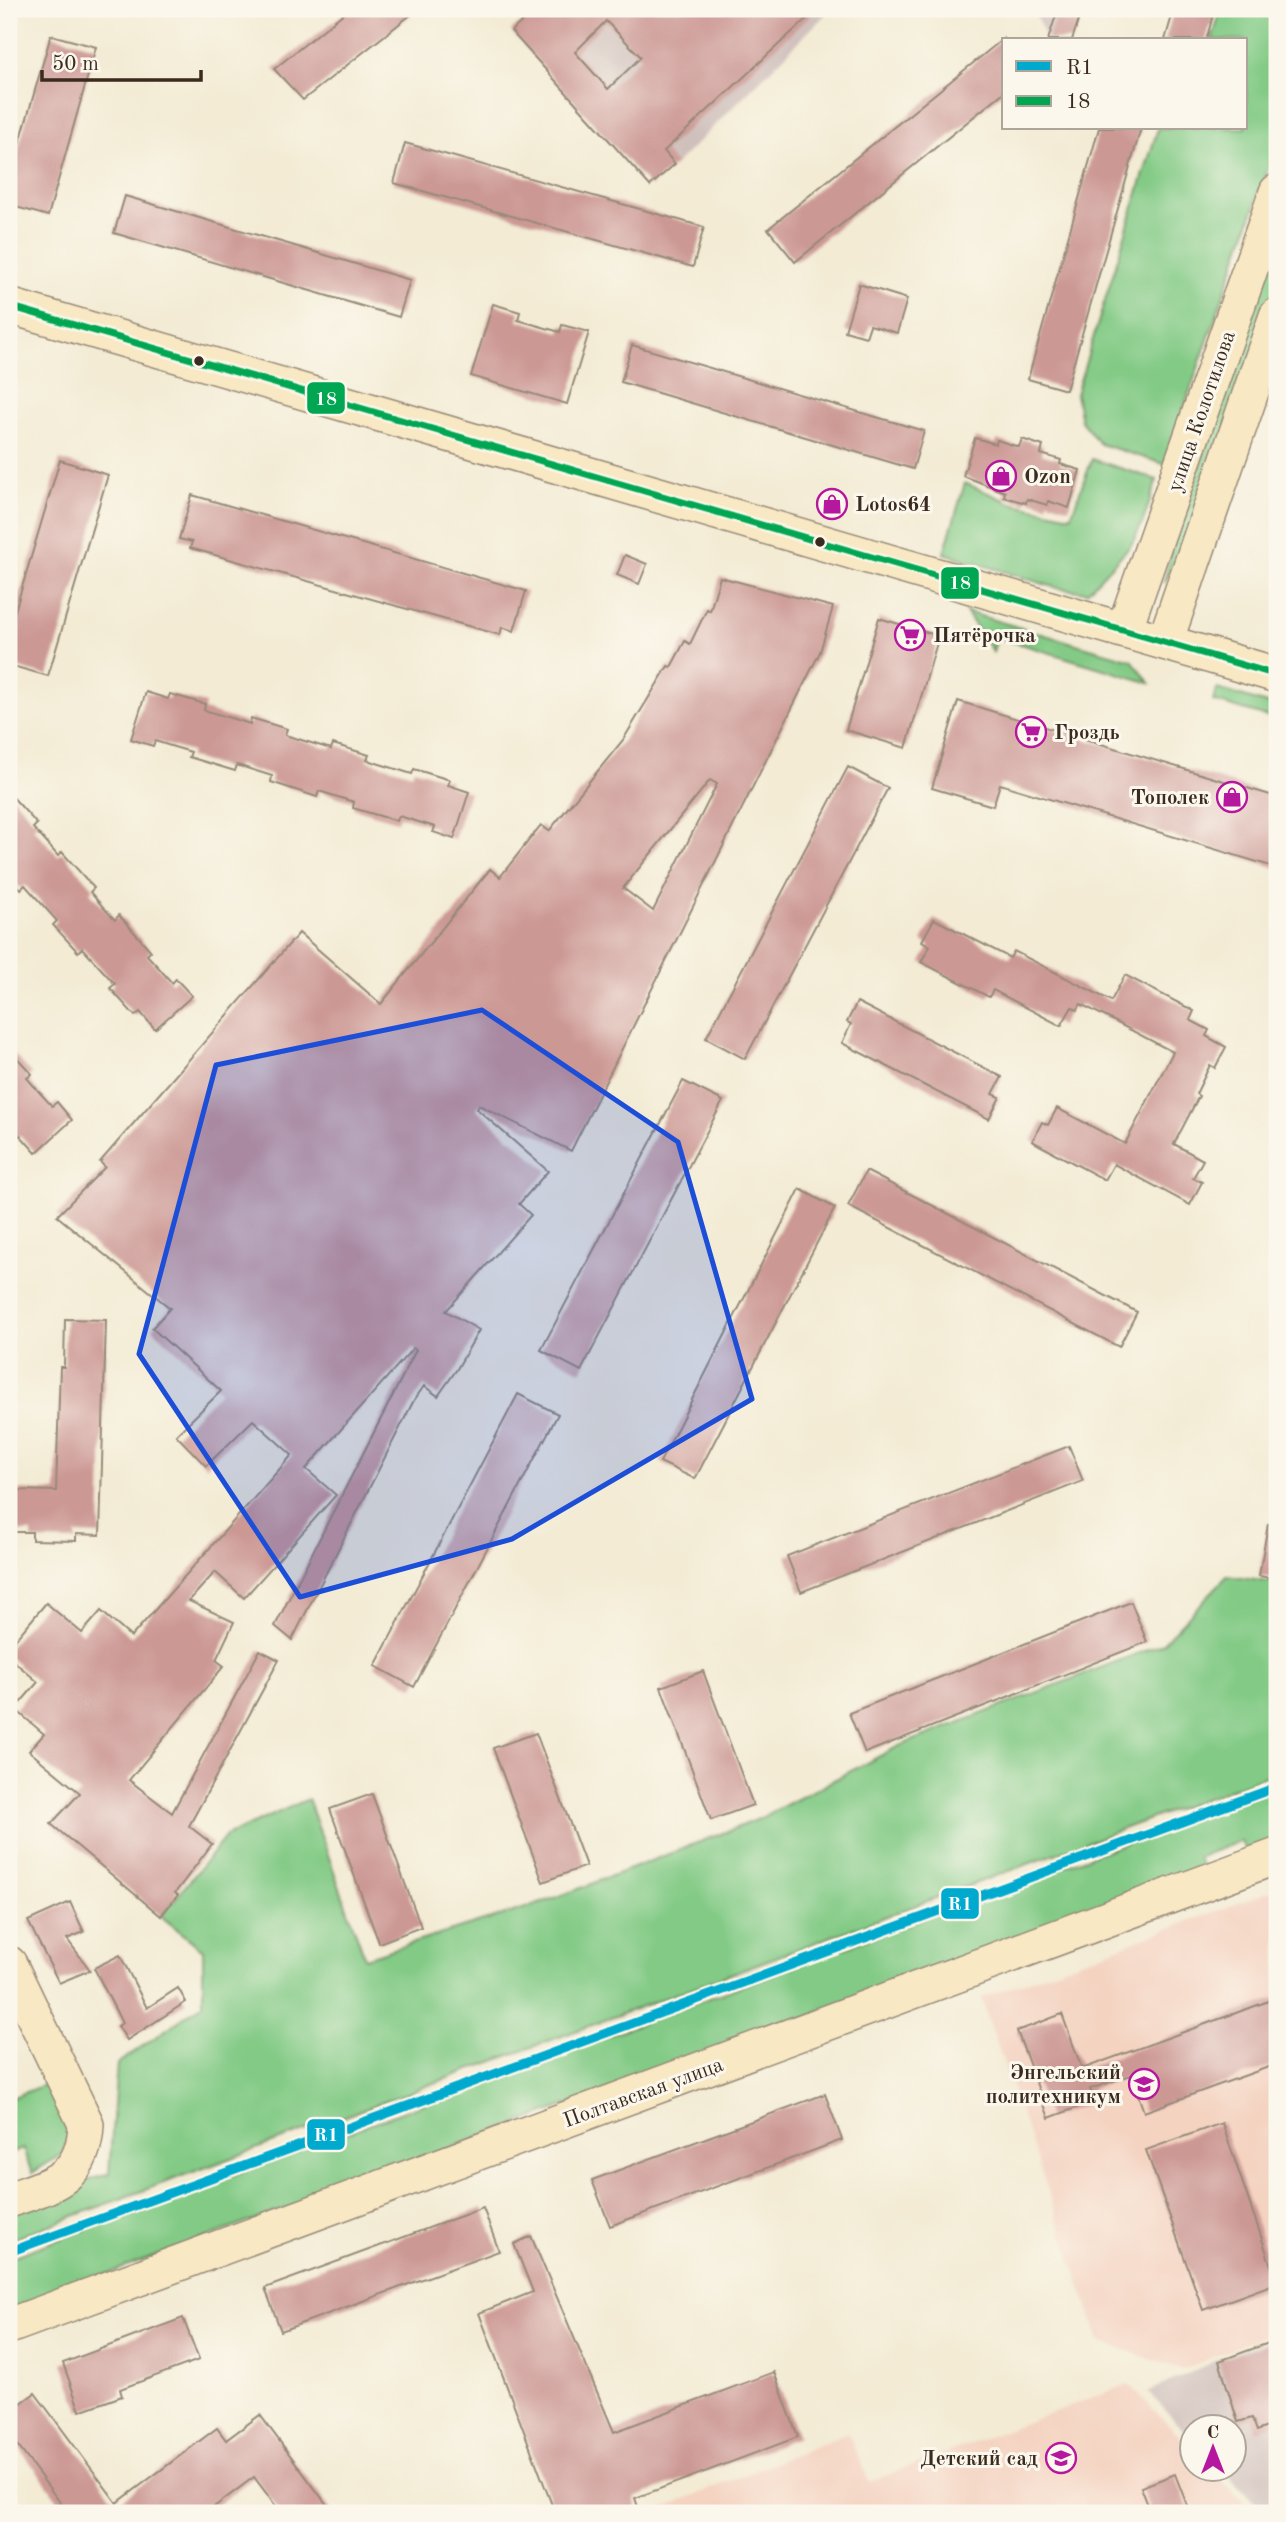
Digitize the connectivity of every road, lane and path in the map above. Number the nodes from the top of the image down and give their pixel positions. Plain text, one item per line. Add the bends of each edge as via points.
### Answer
1 (1277, 192) edge
2 (9, 306) edge
3 (1277, 316) edge
4 (1124, 631) junction
5 (1165, 642) junction
6 (1277, 675) edge
7 (1277, 1856) edge
8 (9, 1964) edge
9 (9, 2200) edge
10 (9, 2326) edge

1 - 4 main road, улица Колотилова
2 - 4 main road
3 - 5 main road, улица Колотилова
4 - 5 main road
5 - 6 main road
7 - 10 main road, Полтавская улица
8 - 9 main road via 86,2124 85,2146 69,2173

